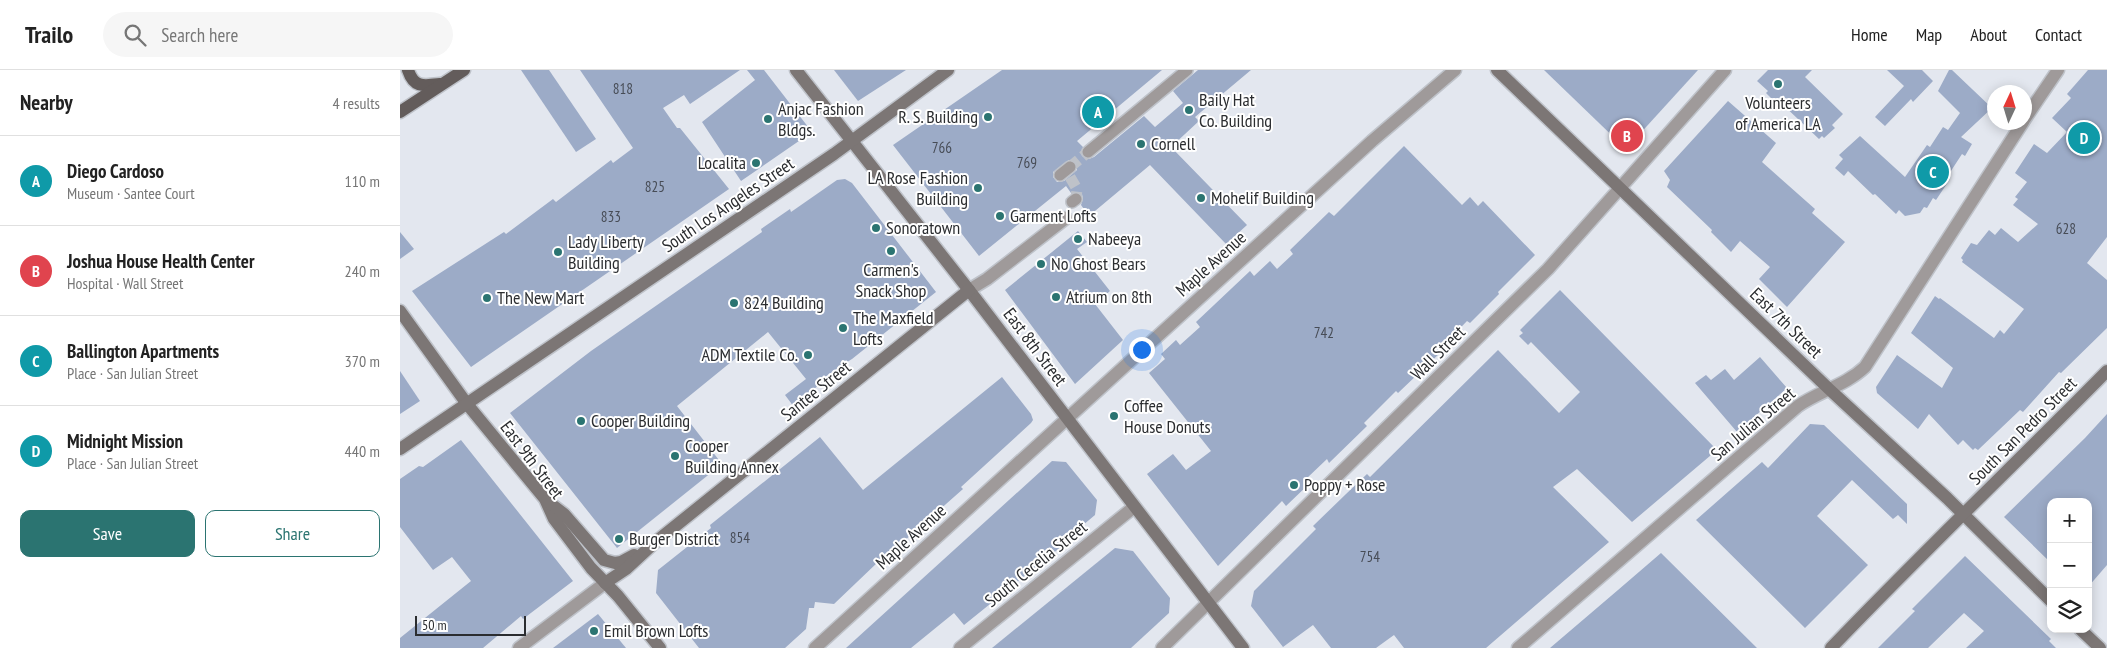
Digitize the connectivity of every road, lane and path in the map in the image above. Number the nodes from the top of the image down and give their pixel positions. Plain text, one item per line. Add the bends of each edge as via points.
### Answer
1 (408, 70) edge
2 (464, 70) edge
3 (796, 70) edge
4 (948, 70) edge
5 (1187, 70) edge
6 (1455, 70) edge
7 (1497, 70) edge
8 (1725, 70) edge
9 (2058, 70) edge
10 (442, 84) junction
11 (2032, 109) edge
12 (400, 112) edge
13 (2018, 130) edge
14 (852, 142) junction
15 (1088, 152) tunnel mouth
16 (1620, 188) junction
17 (1066, 218) dead end
18 (969, 290) junction
19 (400, 311) edge
20 (2107, 371) edge
21 (1829, 389) junction
22 (467, 404) junction
23 (1068, 418) junction
24 (400, 449) edge
25 (545, 499) junction
26 (1134, 507) junction
27 (1963, 516) junction
28 (653, 544) junction
29 (605, 583) junction
30 (2047, 596) edge
31 (1208, 604) junction
32 (2084, 633) edge
33 (519, 648) edge
34 (660, 648) edge
35 (815, 648) edge
36 (960, 648) edge
37 (1162, 648) edge
38 (1242, 648) edge
39 (1518, 648) edge
40 (1830, 648) edge
41 (2100, 648) edge

1 - 10 main road via 418,84
2 - 10 main road
3 - 14 main road, East 8th Street
4 - 14 main road, South Los Angeles Street
5 - 15 street
6 - 23 street, Maple Avenue via 1372,141
7 - 16 main road, East 7th Street
8 - 16 street, Wall Street
9 - 11 street, San Julian Street
10 - 12 main road
13 - 21 street, San Julian Street via 1865,367
14 - 18 main road, East 8th Street
14 - 22 main road, South Los Angeles Street
16 - 21 main road, East 7th Street
16 - 31 street, Wall Street via 1548,269
17 - 18 street, Santee Street
18 - 23 main road, East 8th Street
18 - 28 main road, Santee Street
19 - 22 main road, East 9th Street
20 - 27 main road, South San Pedro Street
21 - 27 main road, East 7th Street
21 - 39 street, San Julian Street via 1798,406
22 - 24 main road, South Los Angeles Street
22 - 25 main road, East 9th Street
23 - 26 main road, East 8th Street
23 - 35 street, Maple Avenue
25 - 28 main road via 564,514 604,560 621,562
25 - 29 main road, East 9th Street via 554,520
26 - 31 main road, East 8th Street
26 - 36 street, South Cecelia Street
27 - 30 main road, East 7th Street
27 - 40 main road, South San Pedro Street
28 - 29 main road, Santee Street
29 - 33 street, Santee Street
29 - 34 main road, East 9th Street
31 - 37 street, Wall Street
31 - 38 main road, East 8th Street
32 - 41 main road

